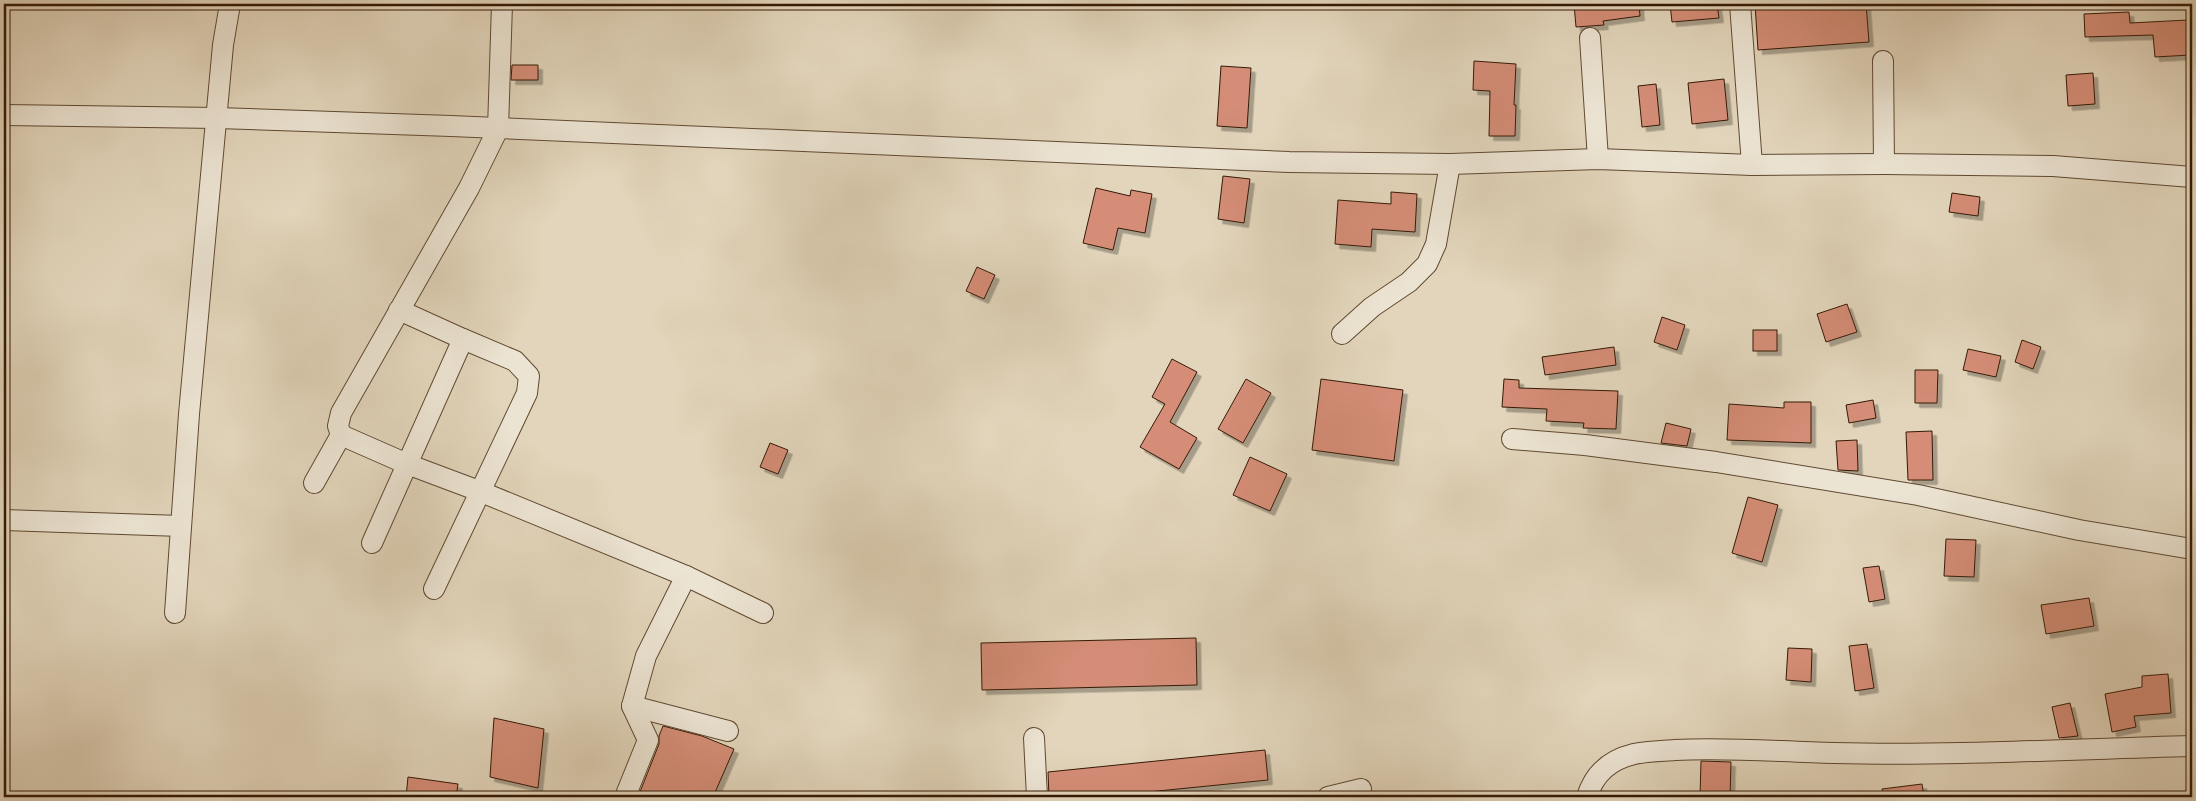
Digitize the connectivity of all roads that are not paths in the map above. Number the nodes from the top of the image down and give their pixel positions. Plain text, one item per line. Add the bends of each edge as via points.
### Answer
1 (230, 4) edge
2 (502, 4) edge
3 (1740, 4) edge
4 (1590, 38) dead end
5 (1883, 61) dead end
6 (4, 115) edge
7 (217, 118) junction
8 (498, 128) junction
9 (1598, 159) junction
10 (1450, 164) junction
11 (1884, 164) junction
12 (1752, 165) junction
13 (2192, 177) edge
14 (399, 310) junction
15 (1342, 334) dead end
16 (463, 339) junction
17 (341, 435) junction
18 (1512, 439) dead end
19 (407, 464) junction
20 (314, 483) dead end
21 (479, 492) junction
22 (4, 520) edge
23 (181, 526) junction
24 (372, 543) dead end
25 (2192, 549) edge
26 (686, 576) junction
27 (434, 589) dead end
28 (175, 613) dead end
29 (763, 613) dead end
30 (632, 706) junction
31 (728, 731) dead end
32 (1034, 738) dead end
33 (2192, 746) edge
34 (1361, 789) dead end
35 (625, 797) edge
36 (1037, 797) edge
37 (1328, 797) edge
38 (1587, 797) edge

1 - 7 street
2 - 8 street
3 - 12 street
4 - 9 street
5 - 11 street
6 - 7 street
7 - 8 street
7 - 23 street
8 - 10 street via 1298,163
8 - 14 street via 469,188
9 - 10 street
9 - 12 street
10 - 15 street via 1436,244 1427,264
11 - 12 street
11 - 13 street via 2053,166
14 - 16 street
14 - 17 street via 341,413 338,426
16 - 19 street
16 - 21 street via 515,361 529,376 527,394
17 - 19 street
17 - 20 street
18 - 25 street via 1716,462 1918,495 2079,530
19 - 21 street
19 - 24 street
21 - 26 street
21 - 27 street
22 - 23 street
23 - 28 street
26 - 29 street
26 - 30 street via 646,656
30 - 31 street
30 - 35 street via 648,740
32 - 36 street
33 - 38 street via 1946,754 1701,748 1654,751 1622,758 1601,770
34 - 37 street

